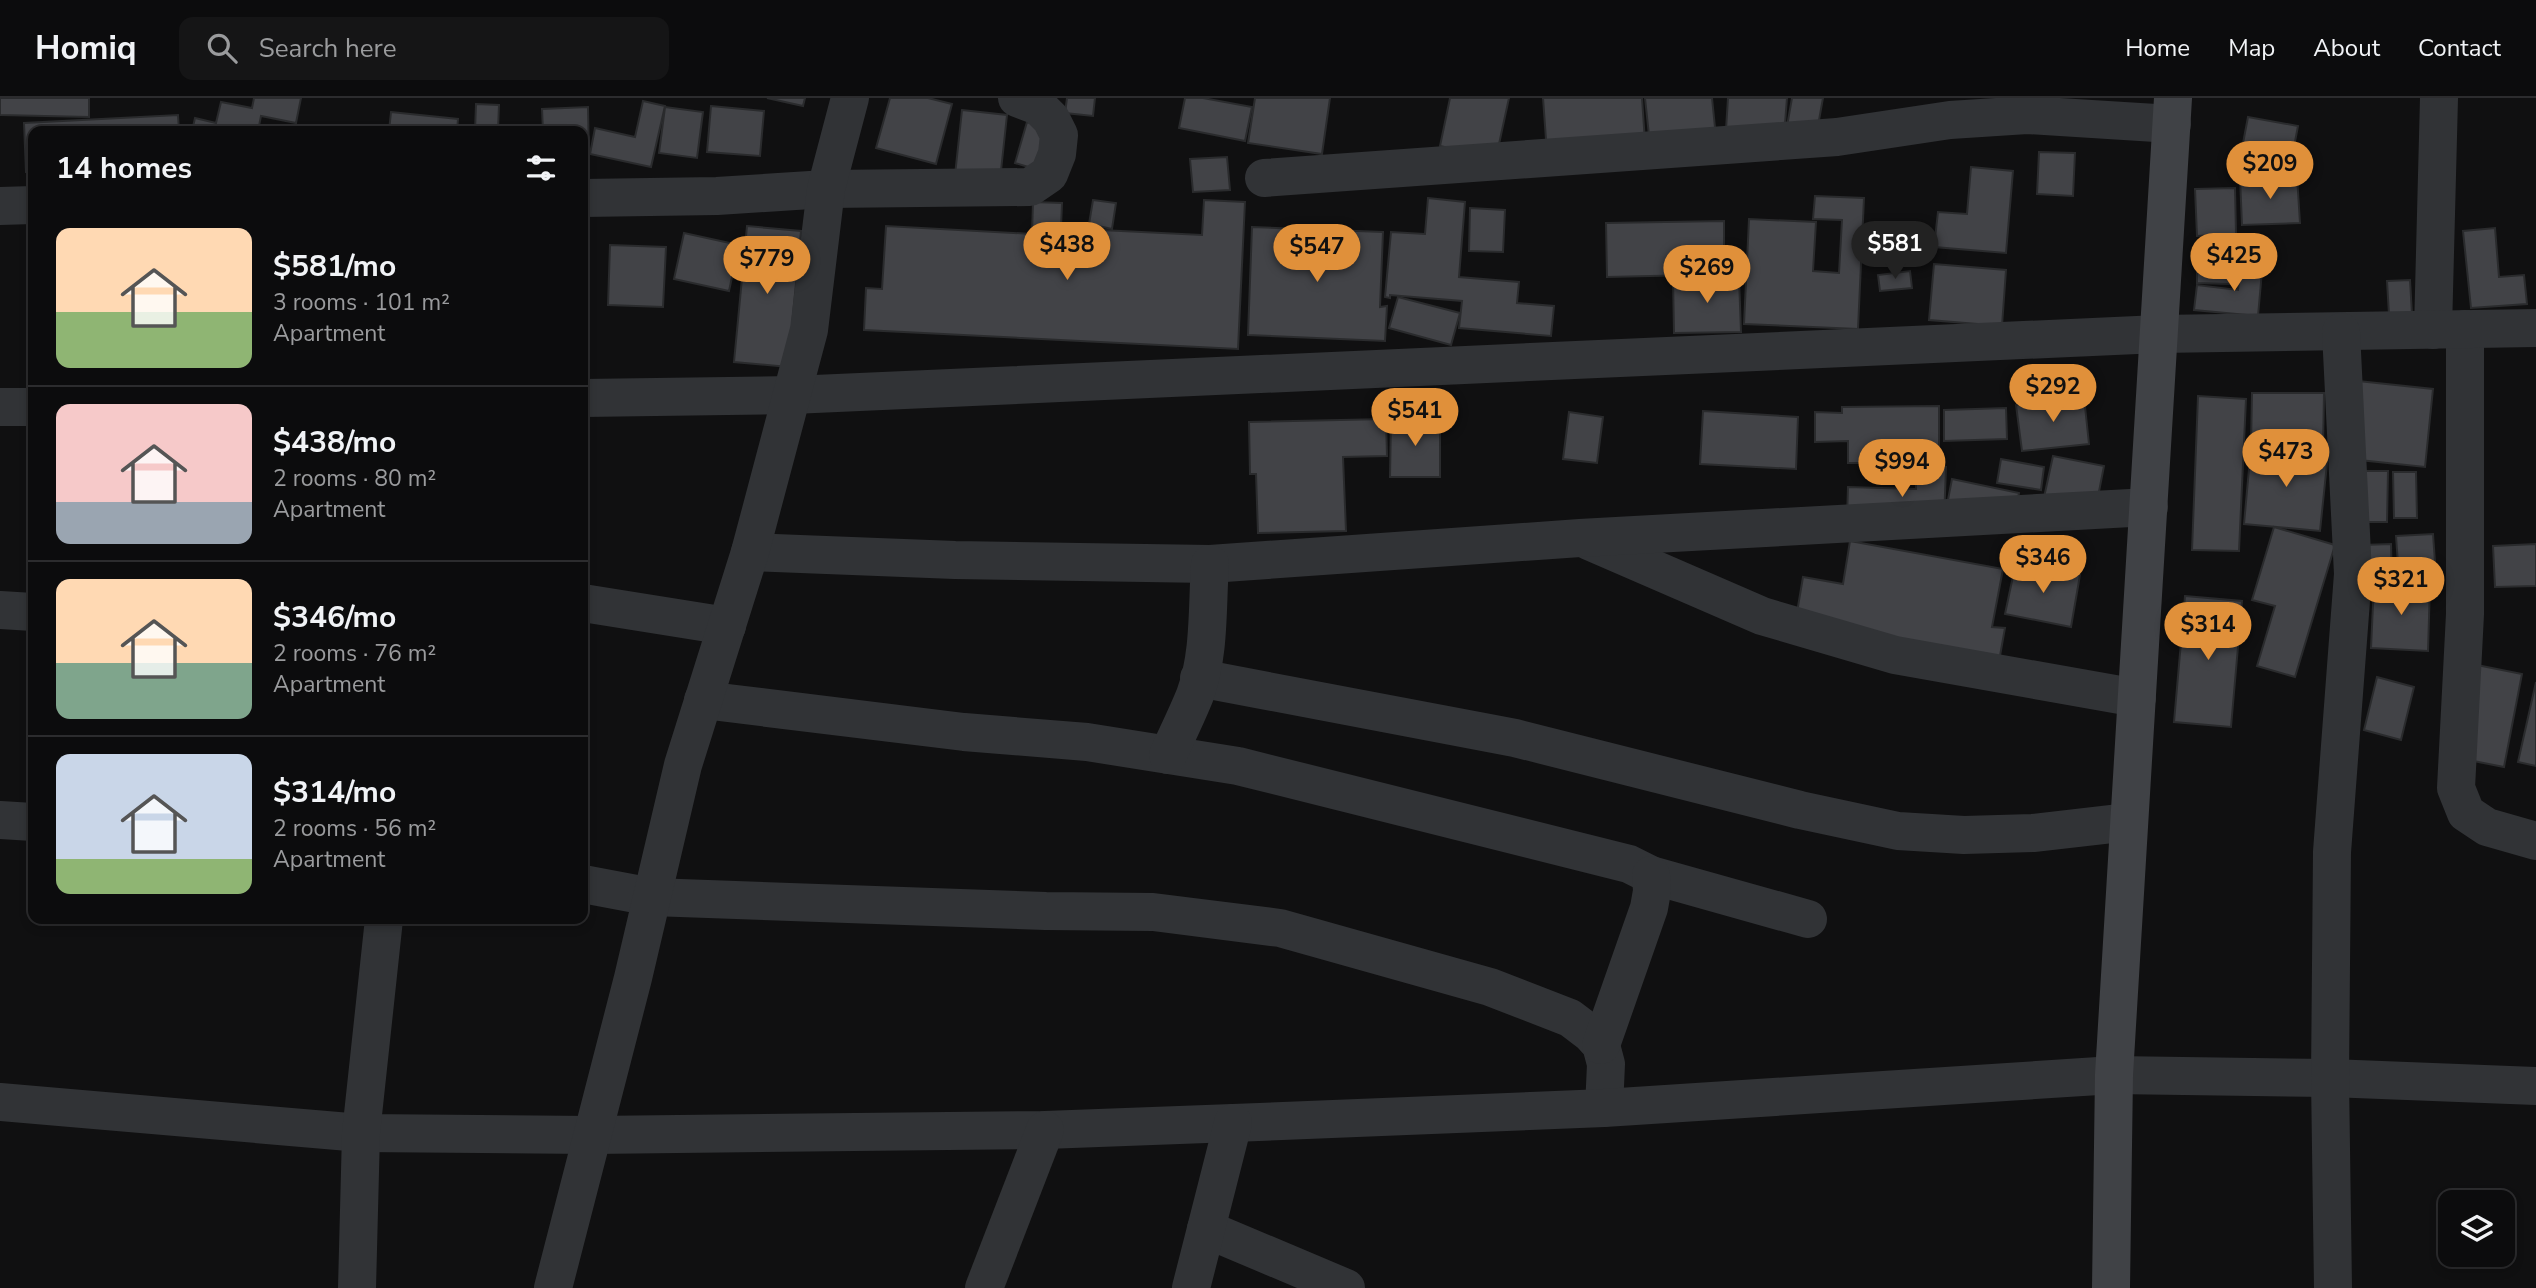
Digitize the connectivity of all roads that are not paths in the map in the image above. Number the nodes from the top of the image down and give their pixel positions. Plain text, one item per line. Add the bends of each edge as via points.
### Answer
1 (850, 98) edge
2 (1017, 98) edge
3 (2439, 98) edge
4 (1942, 109) edge
5 (2173, 111) edge
6 (1264, 178) dead end
7 (826, 189) junction
8 (588, 198) edge
9 (28, 205) edge
10 (0, 206) edge
11 (2536, 328) edge
12 (2449, 330) junction
13 (2341, 332) junction
14 (2159, 334) junction
15 (792, 395) junction
16 (588, 398) edge
17 (0, 407) edge
18 (28, 407) edge
19 (2148, 507) junction
20 (1580, 538) junction
21 (750, 552) junction
22 (1210, 564) junction
23 (588, 604) edge
24 (0, 610) edge
25 (28, 612) edge
26 (727, 626) junction
27 (1199, 678) junction
28 (2137, 698) junction
29 (703, 700) junction
30 (1168, 755) junction
31 (0, 820) edge
32 (28, 822) edge
33 (2129, 822) junction
34 (2536, 842) edge
35 (1650, 876) junction
36 (588, 885) edge
37 (652, 897) junction
38 (1808, 919) dead end
39 (383, 924) edge
40 (1601, 1045) junction
41 (2114, 1075) junction
42 (2330, 1078) junction
43 (2536, 1086) edge
44 (0, 1102) edge
45 (1604, 1108) junction
46 (1233, 1123) junction
47 (1045, 1130) junction
48 (361, 1133) junction
49 (592, 1135) junction
50 (1206, 1229) junction
51 (358, 1288) edge
52 (553, 1288) edge
53 (984, 1288) edge
54 (1191, 1288) edge
55 (1346, 1288) edge
56 (2110, 1288) edge
57 (2333, 1288) edge

1 - 7 street
2 - 7 street via 1038,106 1059,135 1058,154 1049,174 1030,187
3 - 12 street
4 - 5 street via 2027,116
4 - 6 street via 1837,137
5 - 14 street
7 - 8 street
7 - 15 street via 809,330
9 - 10 street
11 - 12 street
12 - 13 street
12 - 34 street via 2465,614 2456,788 2466,813 2487,827
13 - 14 street
13 - 42 street via 2353,574 2332,852
14 - 15 street
14 - 19 street
15 - 16 street
15 - 21 street
17 - 18 street
19 - 20 street
19 - 28 street
20 - 22 street
20 - 28 street via 1762,616 1895,655
21 - 22 street
21 - 26 street
22 - 27 street
23 - 26 street
24 - 25 street
26 - 29 street
27 - 30 street
27 - 33 street via 1516,738 1898,831 2033,833
28 - 33 street
29 - 30 street
29 - 37 street via 682,765
30 - 35 street via 1238,766 1629,864
31 - 32 street
33 - 41 street
35 - 38 street
35 - 40 street via 1649,908
36 - 37 street
37 - 40 street via 1153,912 1280,928 1490,987 1570,1018
37 - 49 street
39 - 48 street
40 - 45 street via 1606,1065
41 - 42 street
41 - 45 street
41 - 56 street
42 - 43 street
42 - 57 street
44 - 48 street
45 - 46 street
46 - 47 street
46 - 50 street
47 - 49 street
47 - 53 street
48 - 49 street
48 - 51 street
49 - 52 street
50 - 54 street
50 - 55 street

